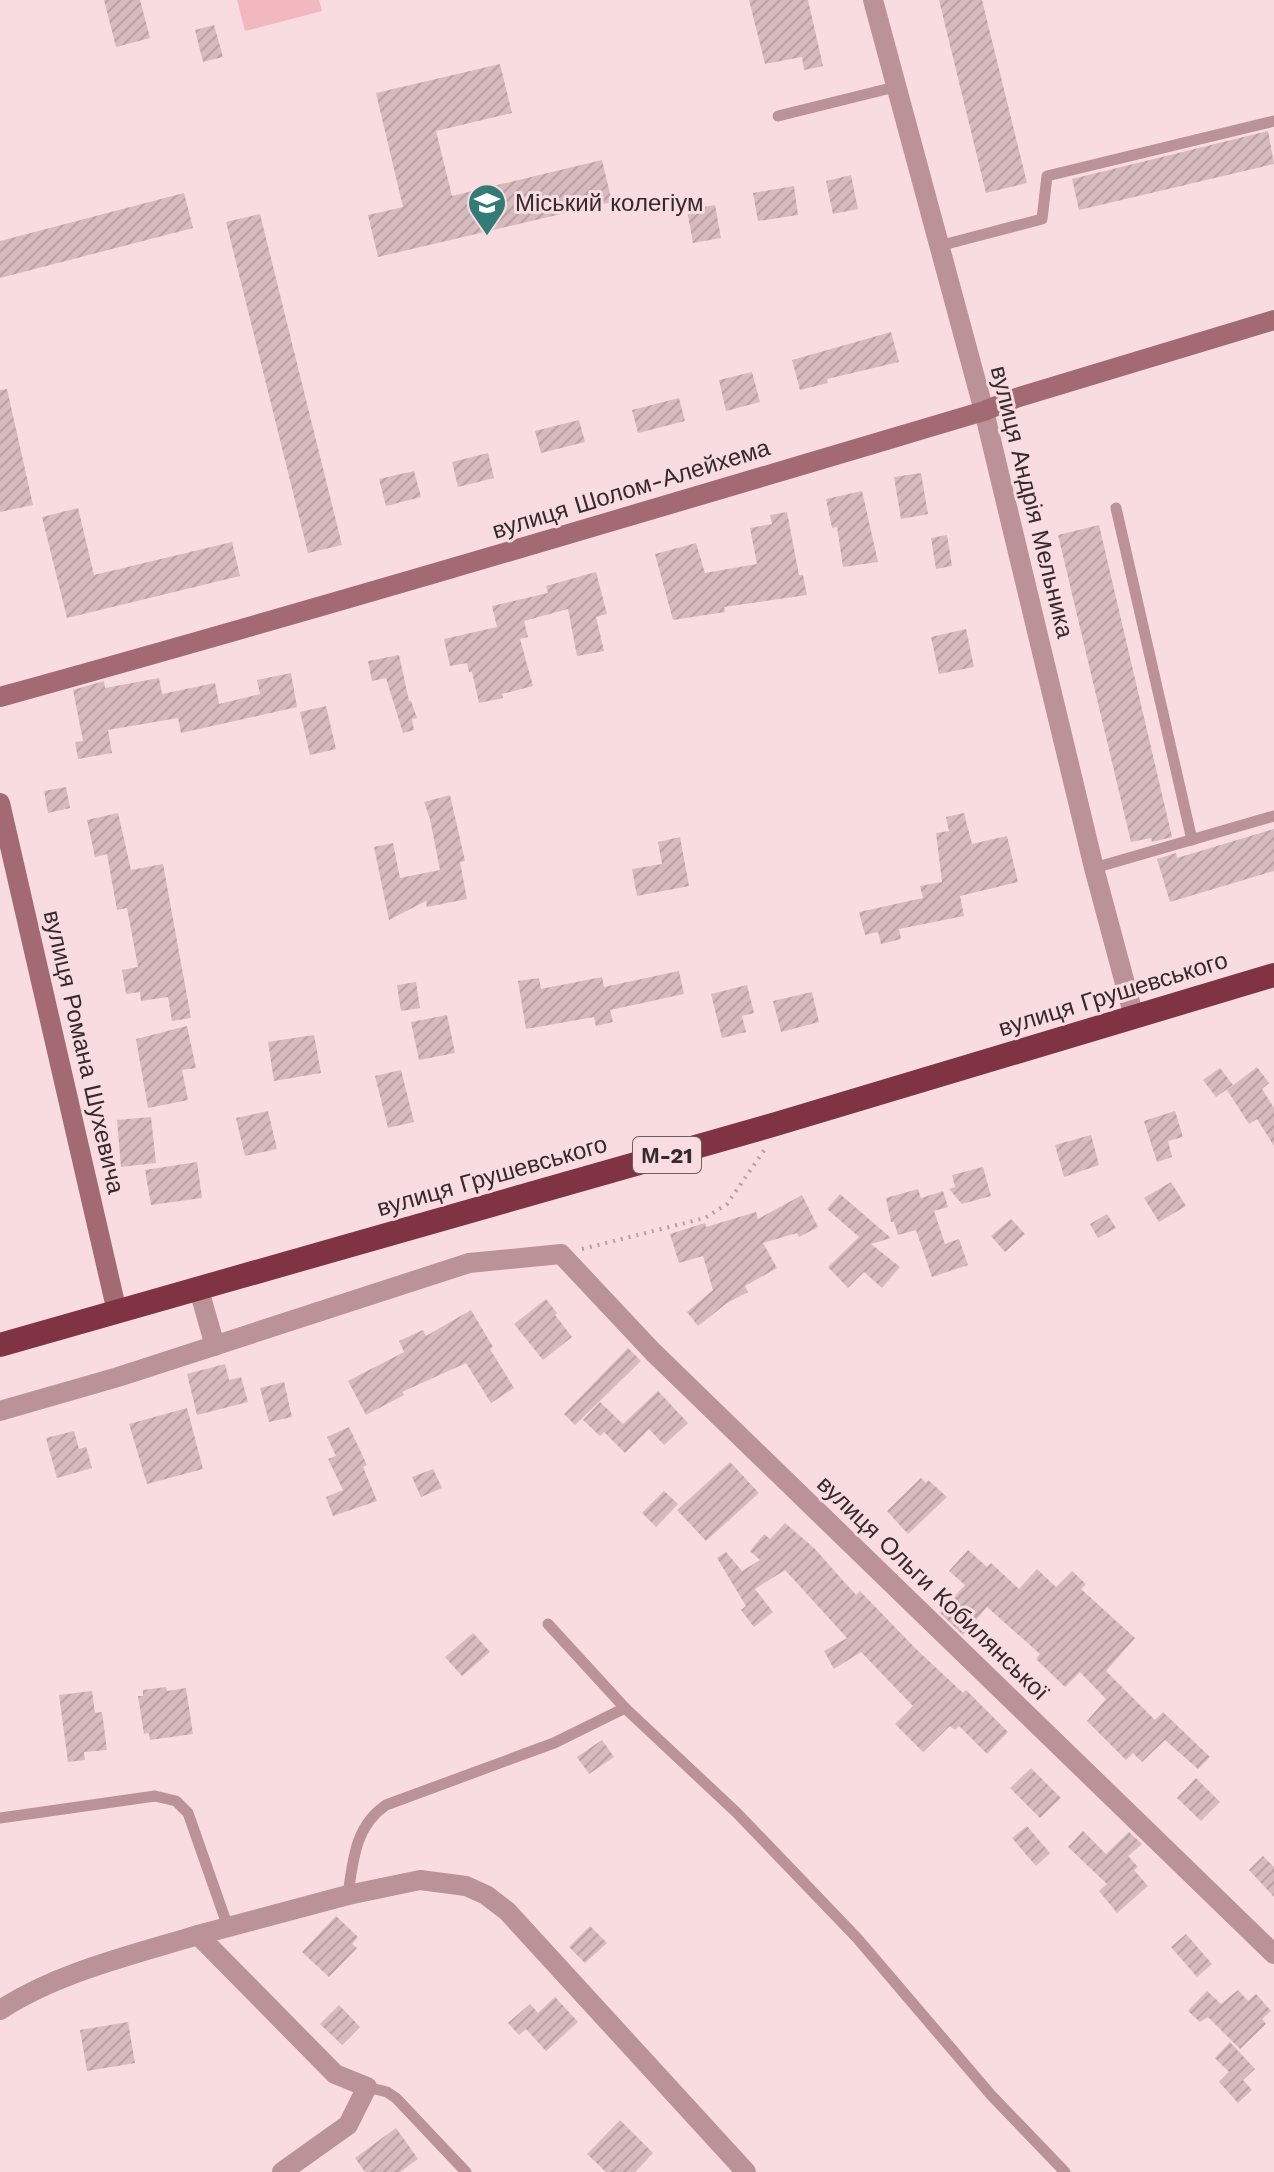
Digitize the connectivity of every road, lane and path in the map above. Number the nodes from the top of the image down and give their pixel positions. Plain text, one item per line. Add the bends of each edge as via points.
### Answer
1 (873, 0) edge
2 (895, 87) junction
3 (778, 116) dead end
4 (1274, 121) edge
5 (939, 246) junction
6 (1274, 320) edge
7 (984, 411) junction
8 (1116, 508) dead end
9 (0, 697) edge
10 (0, 803) edge
11 (1274, 816) edge
12 (1192, 840) junction
13 (1094, 868) junction
14 (1274, 975) edge
15 (1134, 1017) junction
16 (776, 1124) junction
17 (561, 1254) junction
18 (199, 1290) junction
19 (117, 1312) junction
20 (0, 1345) edge
21 (215, 1346) junction
22 (0, 1411) edge
23 (548, 1624) dead end
24 (625, 1708) junction
25 (0, 1818) edge
26 (348, 1895) junction
27 (228, 1927) junction
28 (198, 1935) junction
29 (1274, 1954) edge
30 (0, 2010) edge
31 (367, 2087) junction
32 (282, 2172) edge
33 (466, 2172) edge
34 (746, 2172) edge
35 (1065, 2172) edge

1 - 2 street, вулиця Андрія Мельника
2 - 3 lane
2 - 5 street, вулиця Андрія Мельника
4 - 5 lane via 1047,176 1042,219
5 - 7 street, вулиця Андрія Мельника
6 - 7 street, вулиця Шолом-Алейхема
7 - 9 street, вулиця Шолом-Алейхема
7 - 13 street, вулиця Андрія Мельника
8 - 12 lane
10 - 19 street, вулиця Романа Шухевича
11 - 12 lane
12 - 13 lane
13 - 15 street, вулиця Андрія Мельника
14 - 15 highway, вулиця Грушевського / М-21
15 - 16 highway, вулиця Грушевського / М-21
16 - 17 path via 727,1204 705,1218
16 - 18 highway, вулиця Грушевського / М-21
17 - 21 street via 469,1263
17 - 29 street, вулиця Ольги Кобилянської via 664,1363
18 - 19 highway, вулиця Грушевського / М-21
18 - 21 street
19 - 20 highway, вулиця Грушевського / М-21
21 - 22 street
23 - 24 lane
24 - 26 lane via 554,1743 372,1814 356,1848
24 - 35 lane via 737,1813 857,1938 991,2095
25 - 27 lane via 155,1796 176,1801 188,1813
26 - 27 street
26 - 34 street via 420,1880 466,1886 486,1895 507,1911
27 - 28 street
28 - 30 street via 110,1961
28 - 31 street via 335,2074
31 - 32 street via 348,2125
31 - 33 lane via 396,2098

